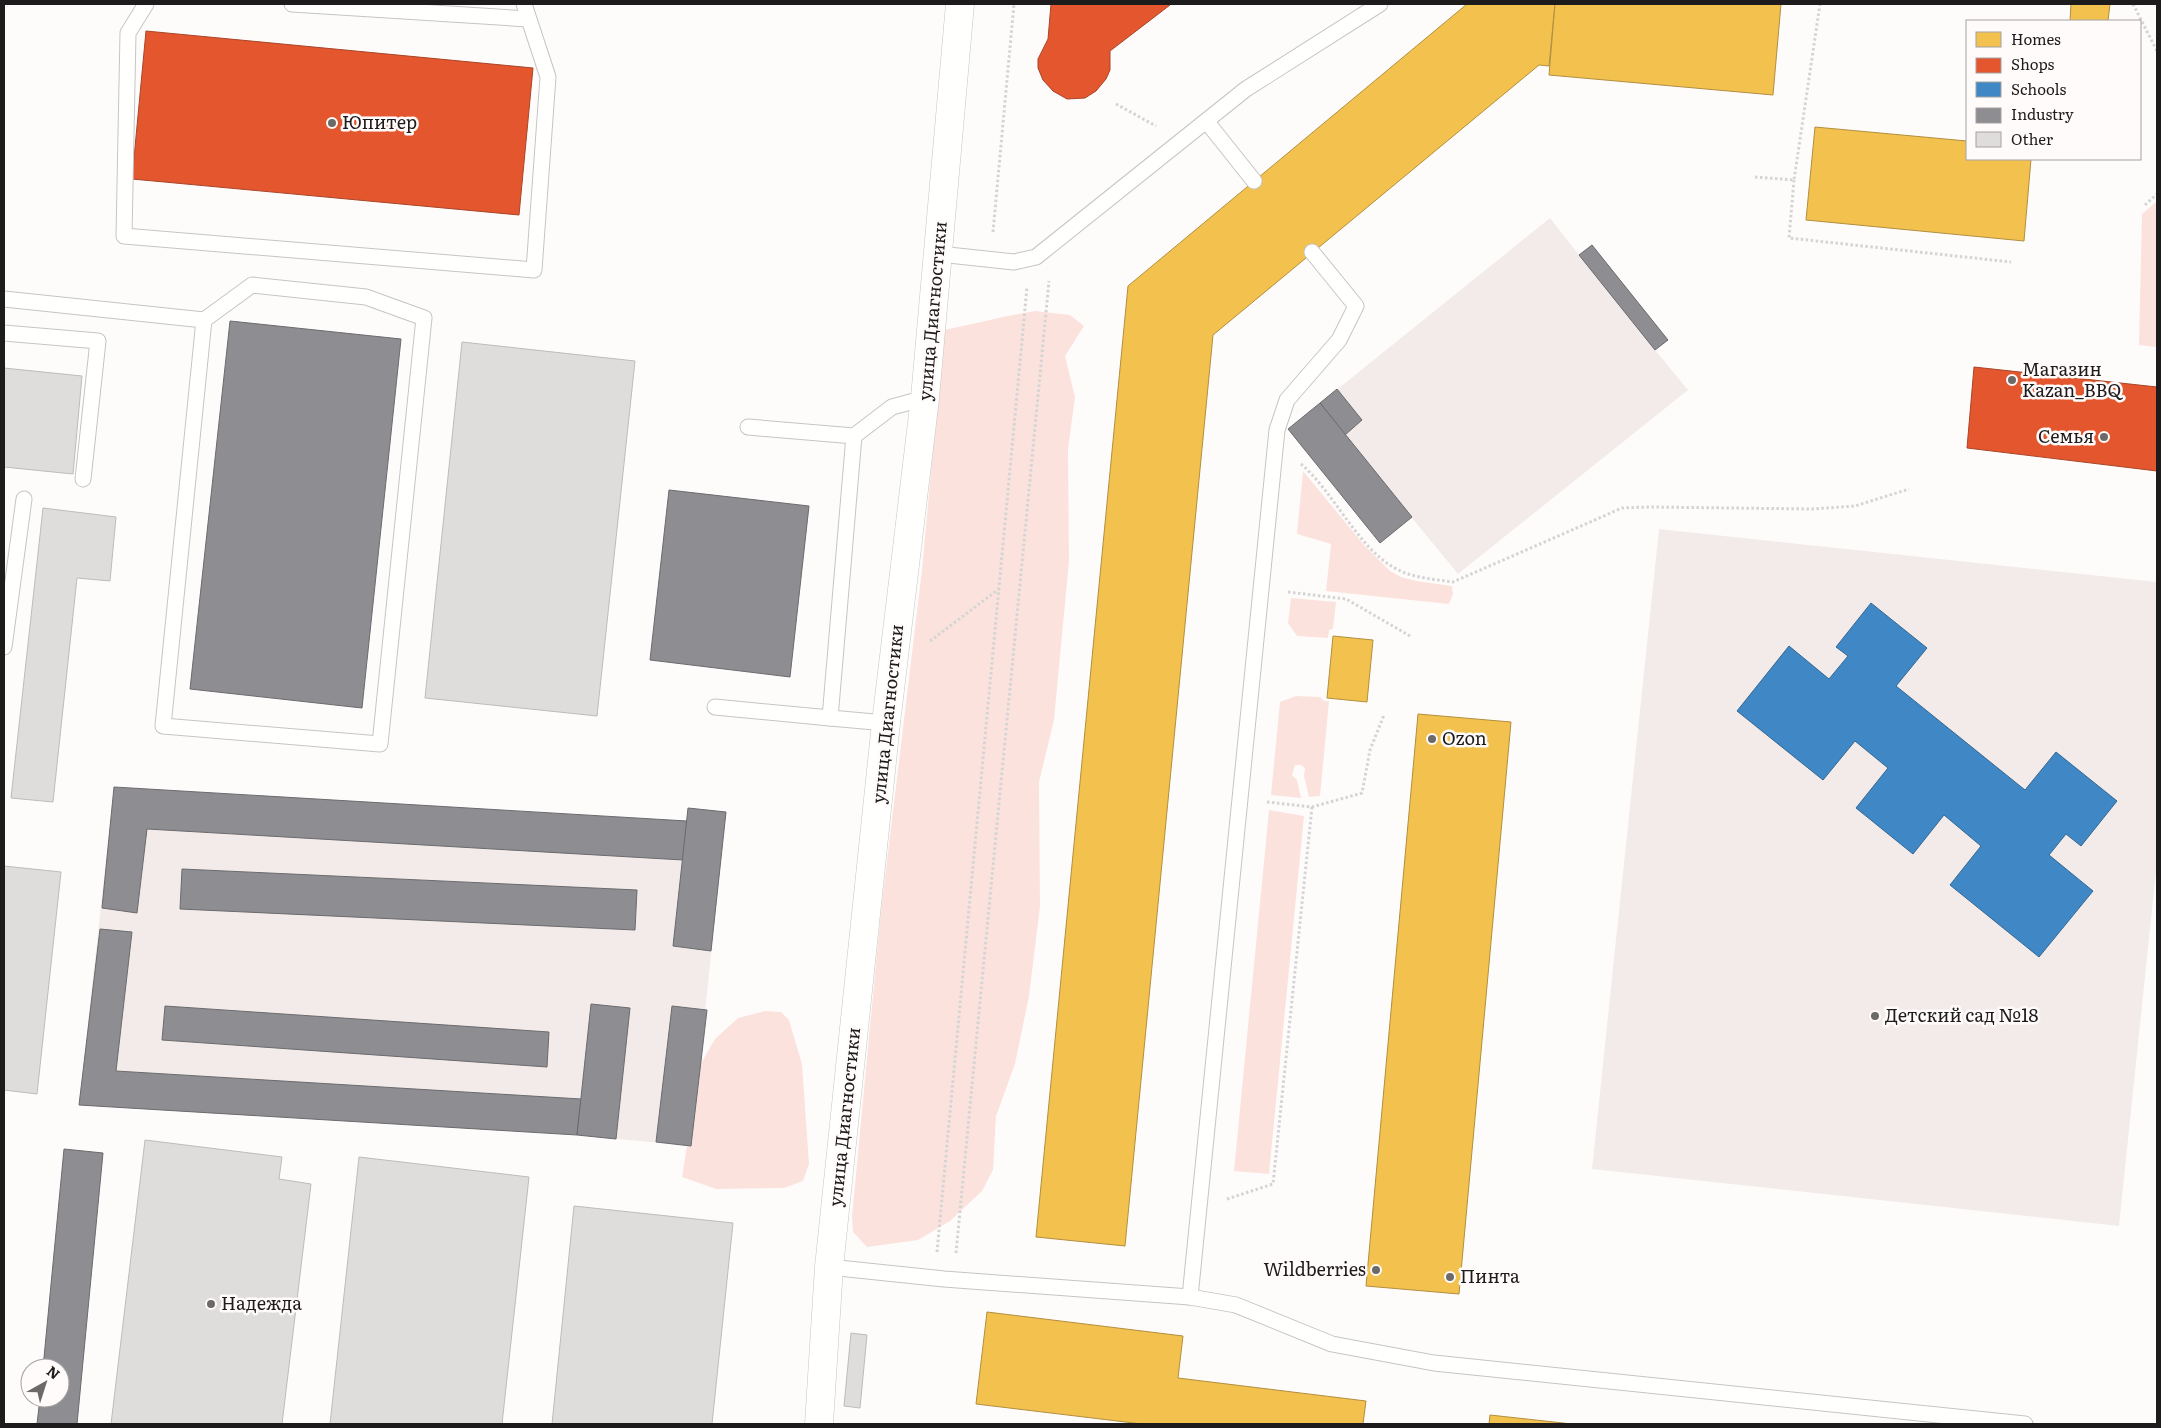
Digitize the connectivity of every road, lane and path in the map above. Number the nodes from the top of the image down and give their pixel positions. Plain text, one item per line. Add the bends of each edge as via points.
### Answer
1 (146, 4) edge
2 (292, 4) edge
3 (524, 4) edge
4 (960, 4) edge
5 (1014, 4) edge
6 (1380, 4) edge
7 (1820, 4) edge
8 (2133, 4) edge
9 (528, 19) junction
10 (2157, 51) edge
11 (1116, 104) dead end
12 (1207, 122) junction
13 (1182, 141) junction
14 (1755, 177) dead end
15 (1794, 180) junction
16 (1254, 181) dead end
17 (2157, 194) edge
18 (2145, 205) dead end
19 (1053, 243) junction
20 (1312, 252) dead end
21 (939, 254) junction
22 (1030, 259) junction
23 (990, 260) junction
24 (2011, 262) dead end
25 (4, 299) edge
26 (204, 320) junction
27 (4, 333) edge
28 (925, 398) junction
29 (748, 427) dead end
30 (854, 436) junction
31 (1275, 443) junction
32 (83, 479) dead end
33 (1909, 488) dead end
34 (24, 499) dead end
35 (999, 588) junction
36 (1260, 589) junction
37 (1410, 636) dead end
38 (4, 647) edge
39 (892, 670) junction
40 (715, 707) dead end
41 (1384, 715) dead end
42 (830, 718) junction
43 (886, 723) junction
44 (1239, 799) junction
45 (1312, 807) junction
46 (1198, 1212) junction
47 (830, 1267) junction
48 (934, 1278) junction
49 (954, 1280) junction
50 (1190, 1297) junction
51 (819, 1424) edge
52 (2025, 1424) edge

1 - 9 lane via 128,33 124,236 534,270 548,77
2 - 9 lane
3 - 9 lane
4 - 21 street, улица Диагностики
5 - 23 path
6 - 12 lane via 1246,89
7 - 15 path
8 - 10 path
11 - 13 path
12 - 13 lane
12 - 16 lane
13 - 19 lane
14 - 15 path
15 - 24 path via 1789,238
17 - 18 path
19 - 22 lane
19 - 49 path
20 - 31 lane via 1356,306 1339,340 1287,400 1280,415
21 - 23 lane
21 - 28 street, улица Диагностики
22 - 23 lane via 1014,262
22 - 35 path
25 - 26 lane
26 - 26 lane via 163,726 380,744 424,318 366,297 252,285
27 - 32 lane via 98,341
28 - 30 lane via 892,407
28 - 39 street, улица Диагностики
29 - 30 lane
30 - 42 lane
31 - 33 path via 1305,468 1369,545 1392,567 1426,578 1453,582 1622,508 1812,509 1855,506
31 - 36 lane
34 - 38 lane
35 - 39 path
35 - 48 path
36 - 37 path via 1346,599
36 - 44 lane
39 - 43 street, улица Диагностики
40 - 42 lane
41 - 45 path via 1370,750 1362,793
42 - 43 lane
43 - 47 street, улица Диагностики
44 - 45 path
44 - 46 lane
45 - 46 path via 1273,1184
46 - 50 lane
47 - 48 lane
47 - 51 street, улица Диагностики
48 - 49 lane
49 - 50 lane
50 - 52 lane via 1236,1305 1332,1344 1434,1363

